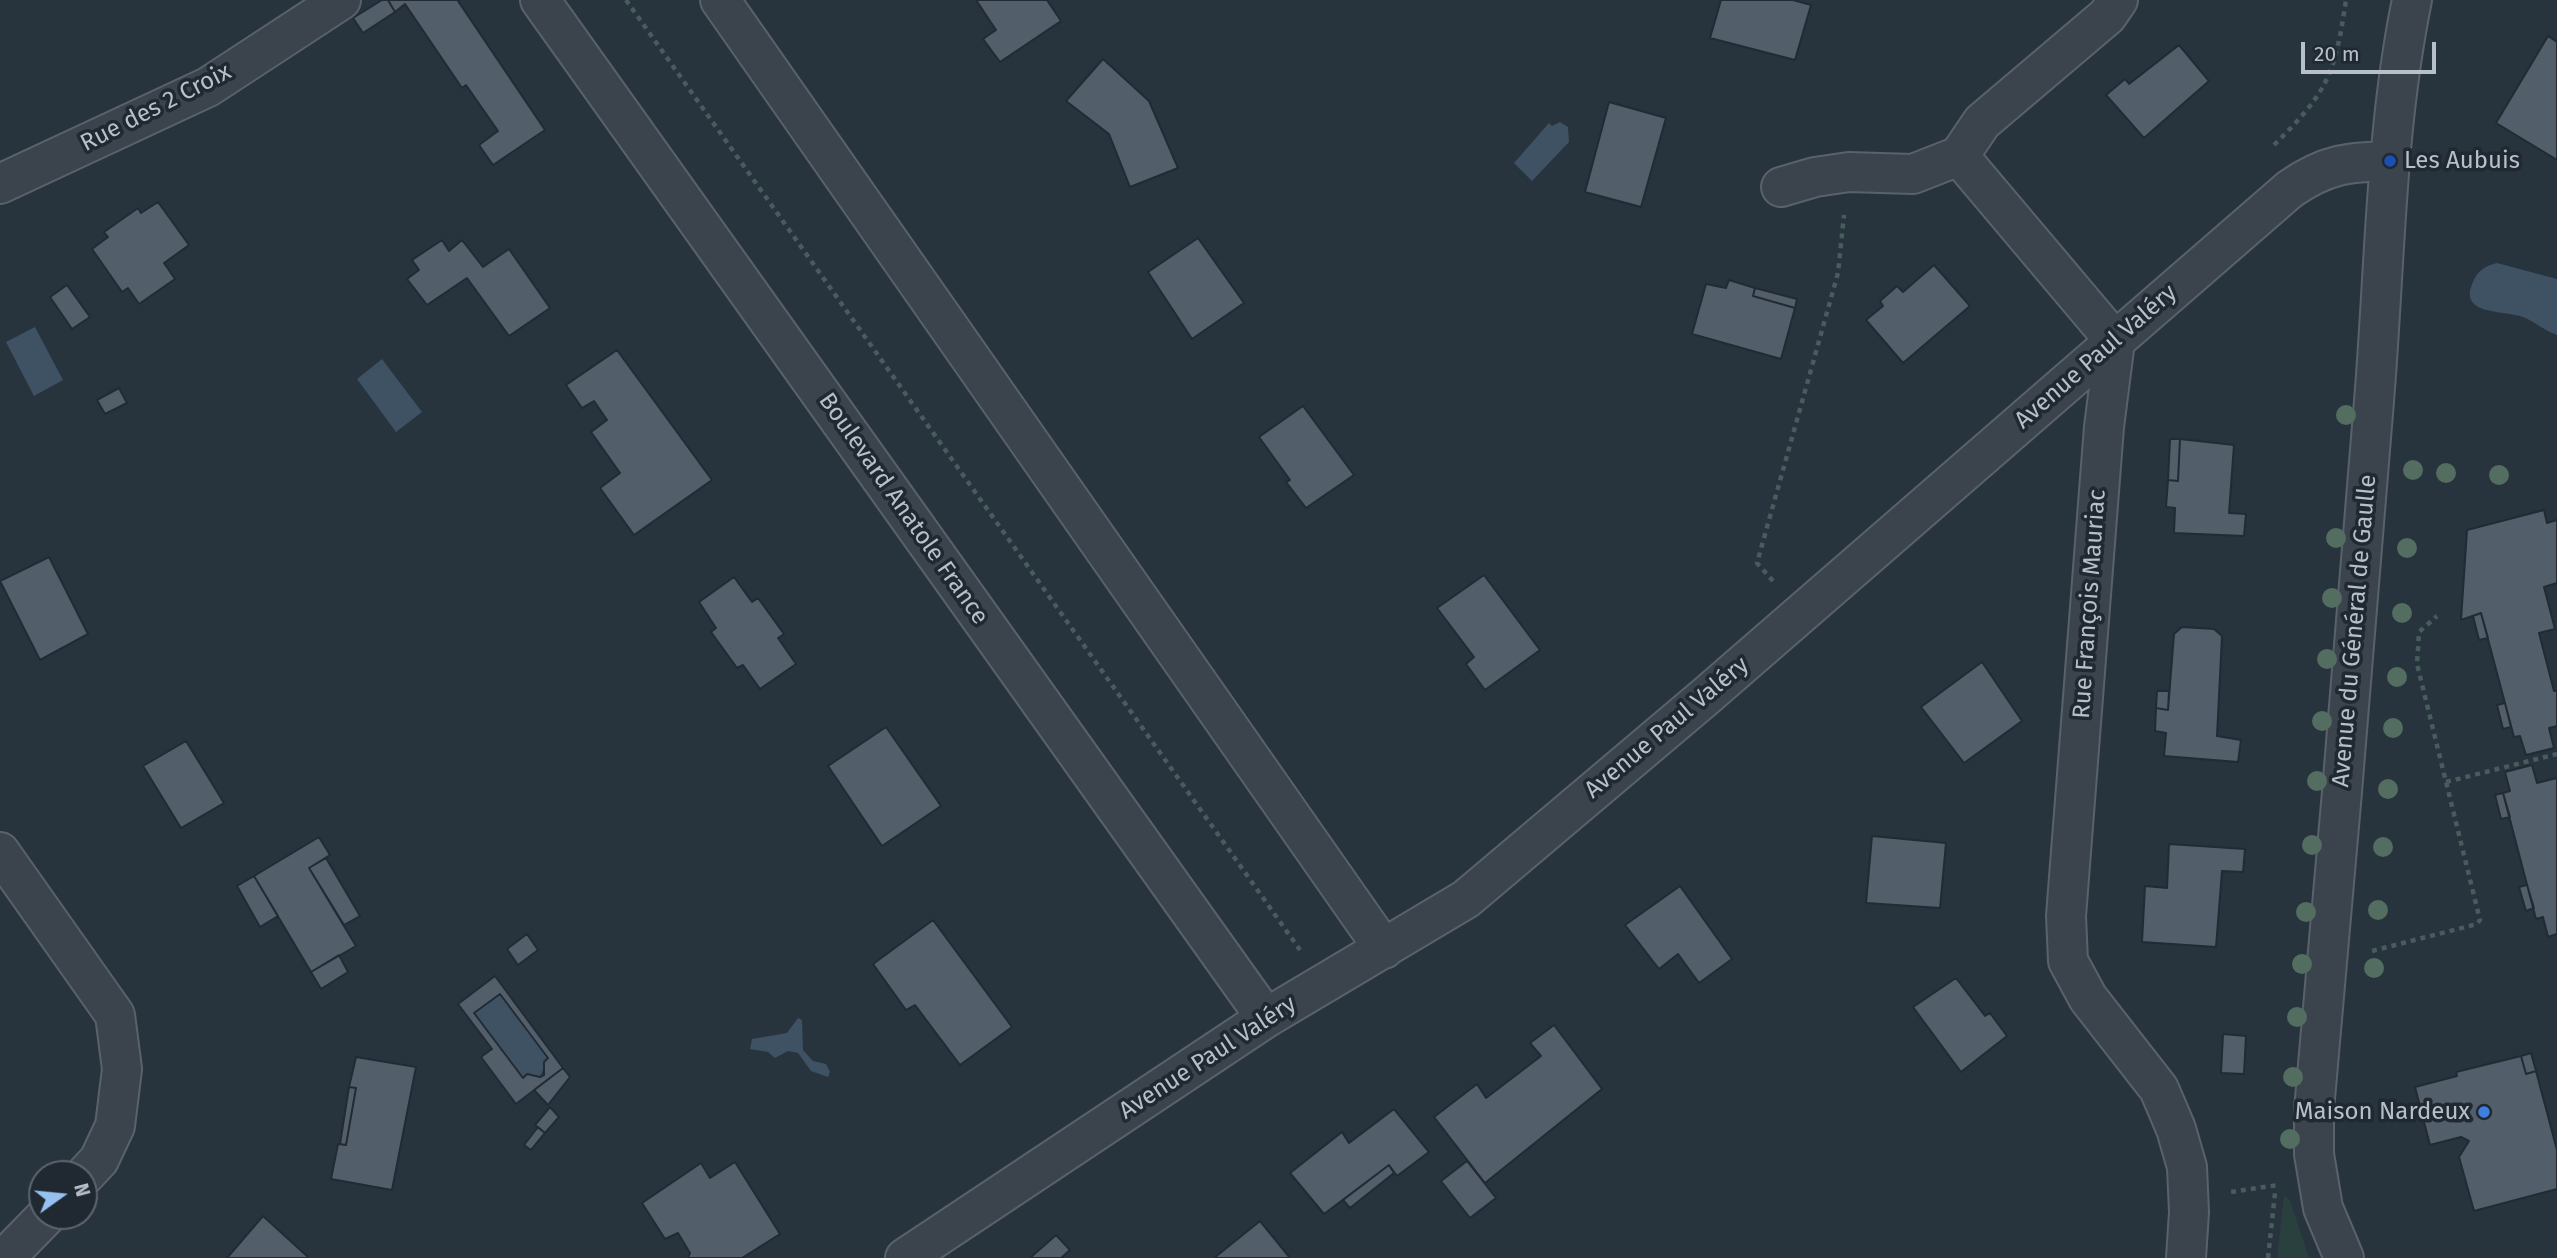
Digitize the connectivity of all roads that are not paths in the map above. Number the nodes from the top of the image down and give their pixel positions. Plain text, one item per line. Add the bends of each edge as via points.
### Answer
1 (341, 0) edge
2 (540, 0) edge
3 (720, 0) edge
4 (2118, 0) edge
5 (2412, 0) edge
6 (1959, 156) junction
7 (2390, 161) junction
8 (0, 184) edge
9 (1782, 187) dead end
10 (2115, 341) junction
11 (0, 852) edge
12 (1384, 949) junction
13 (1266, 1018) junction
14 (98, 1161) edge
15 (32, 1230) edge
16 (5, 1258) edge
17 (905, 1258) edge
18 (2186, 1258) edge
19 (2344, 1258) edge

1 - 8 street, Rue des 2 Croix via 208,87
2 - 13 street, Boulevard Anatole France
3 - 12 street
4 - 6 street via 2107,16 1982,122
5 - 7 street, Avenue du Général de Gaulle
6 - 9 street via 1913,174 1849,172
6 - 10 street
7 - 10 street, Avenue Paul Valéry via 2349,162 2313,173
7 - 19 street, Avenue du Général de Gaulle via 2314,1110 2314,1154 2323,1208
10 - 12 street, Avenue Paul Valéry via 1466,899
10 - 18 street, Rue François Mauriac via 2069,874 2067,961 2088,998 2159,1089 2187,1167
11 - 14 street via 115,1015 122,1069 115,1126
12 - 13 street, Avenue Paul Valéry
13 - 17 street, Avenue Paul Valéry
15 - 16 street

